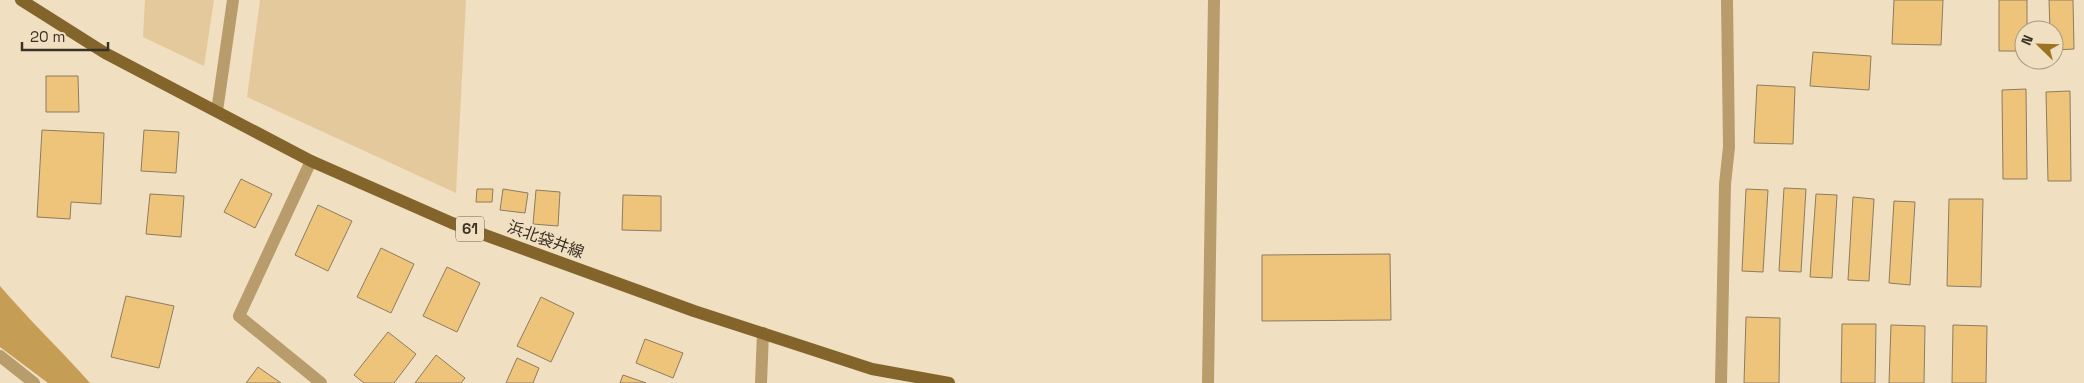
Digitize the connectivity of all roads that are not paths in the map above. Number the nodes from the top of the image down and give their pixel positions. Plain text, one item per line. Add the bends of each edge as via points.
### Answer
1 (21, 0) edge
2 (233, 0) edge
3 (1214, 0) edge
4 (1727, 0) edge
5 (217, 111) junction
6 (311, 162) junction
7 (763, 333) junction
8 (0, 356) edge
9 (34, 383) edge
10 (321, 383) edge
11 (761, 383) edge
12 (950, 383) edge
13 (1208, 383) edge
14 (1721, 383) edge

1 - 5 main road, 浜北袋井線 / 61 via 105,52
2 - 5 street
3 - 13 street
4 - 14 street via 1728,147
5 - 6 main road, 浜北袋井線 / 61
6 - 7 main road, 浜北袋井線 / 61 via 452,222
6 - 10 street via 239,316
7 - 11 street
7 - 12 main road, 浜北袋井線 / 61 via 872,369
8 - 9 street

